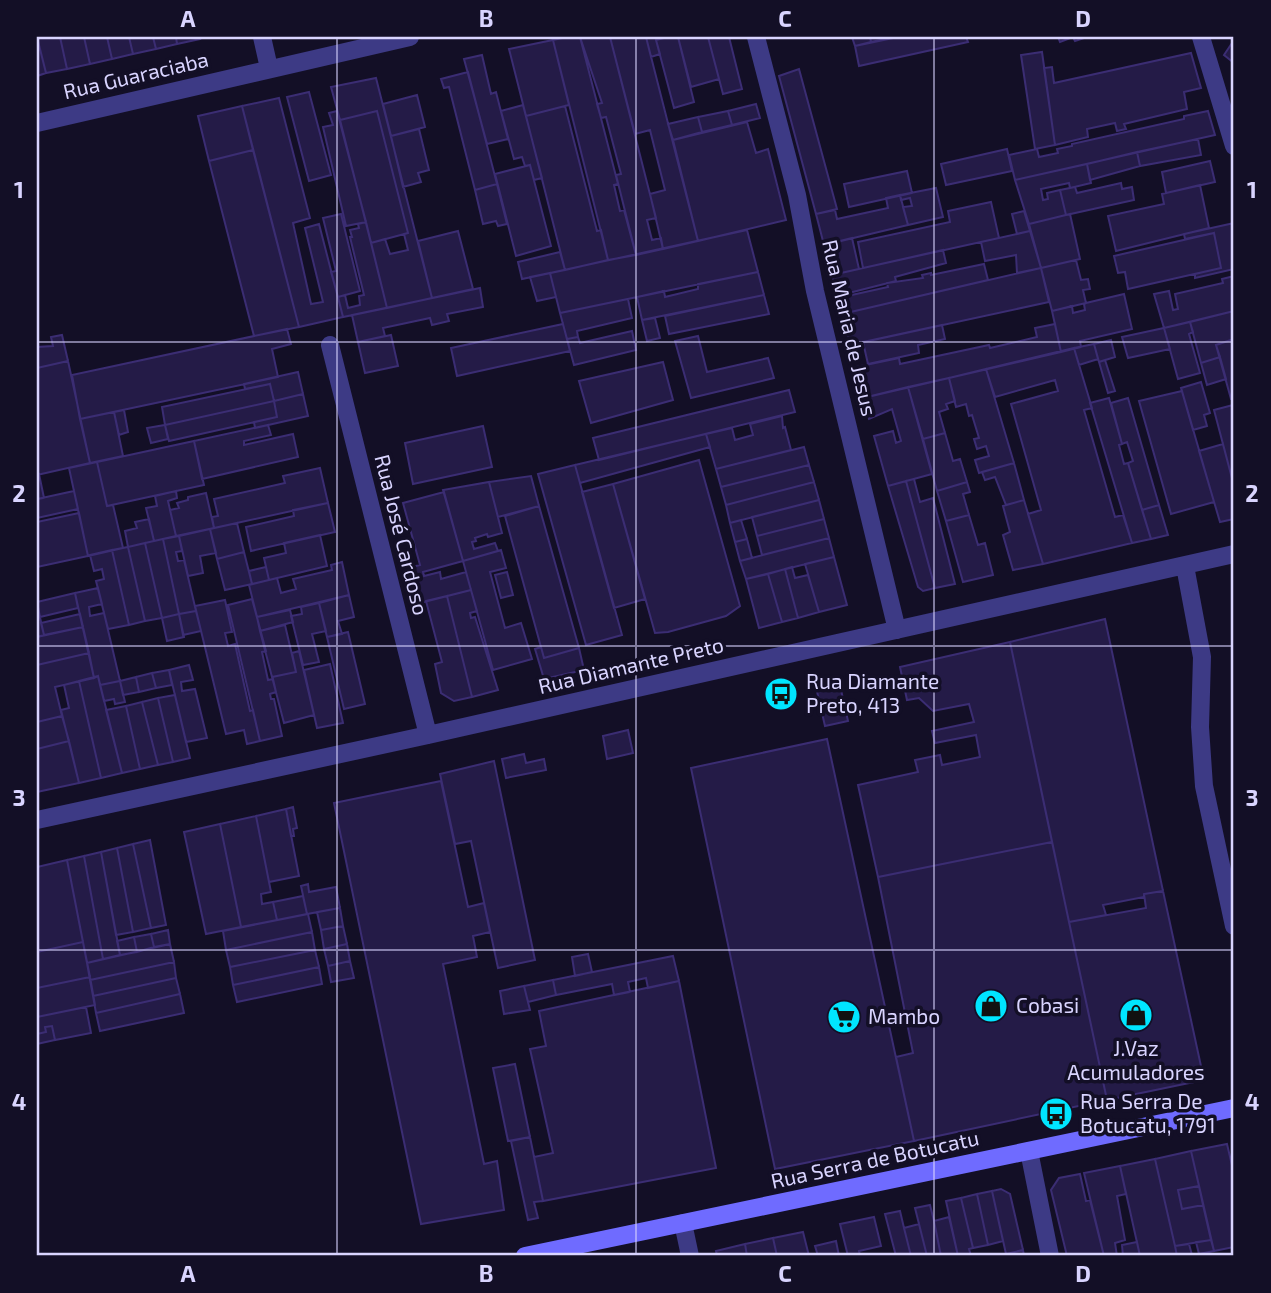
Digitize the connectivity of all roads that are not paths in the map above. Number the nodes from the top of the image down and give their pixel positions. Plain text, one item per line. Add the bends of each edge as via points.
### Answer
1 (262, 37) edge
2 (410, 37) edge
3 (756, 37) edge
4 (1201, 37) edge
5 (269, 68) junction
6 (37, 123) edge
7 (1234, 146) edge
8 (330, 345) dead end
9 (1234, 554) edge
10 (1185, 566) junction
11 (897, 630) junction
12 (428, 735) junction
13 (37, 820) edge
14 (1234, 926) edge
15 (1234, 1108) edge
16 (1029, 1151) junction
17 (683, 1223) junction
18 (525, 1256) edge
19 (690, 1256) edge
20 (1050, 1256) edge

1 - 5 street
2 - 5 street, Rua Guaraciaba
3 - 11 street, Rua Maria de Jesus
4 - 7 street
5 - 6 street, Rua Guaraciaba
8 - 12 street, Rua José Cardoso
9 - 10 street, Rua Diamante Preto
10 - 11 street, Rua Diamante Preto
10 - 14 street via 1202,657 1204,786
11 - 12 street, Rua Diamante Preto
12 - 13 street, Rua Diamante Preto
15 - 16 street, Rua Serra de Botucatu
16 - 17 street, Rua Serra de Botucatu
16 - 20 street
17 - 18 street, Rua Serra de Botucatu
17 - 19 street

